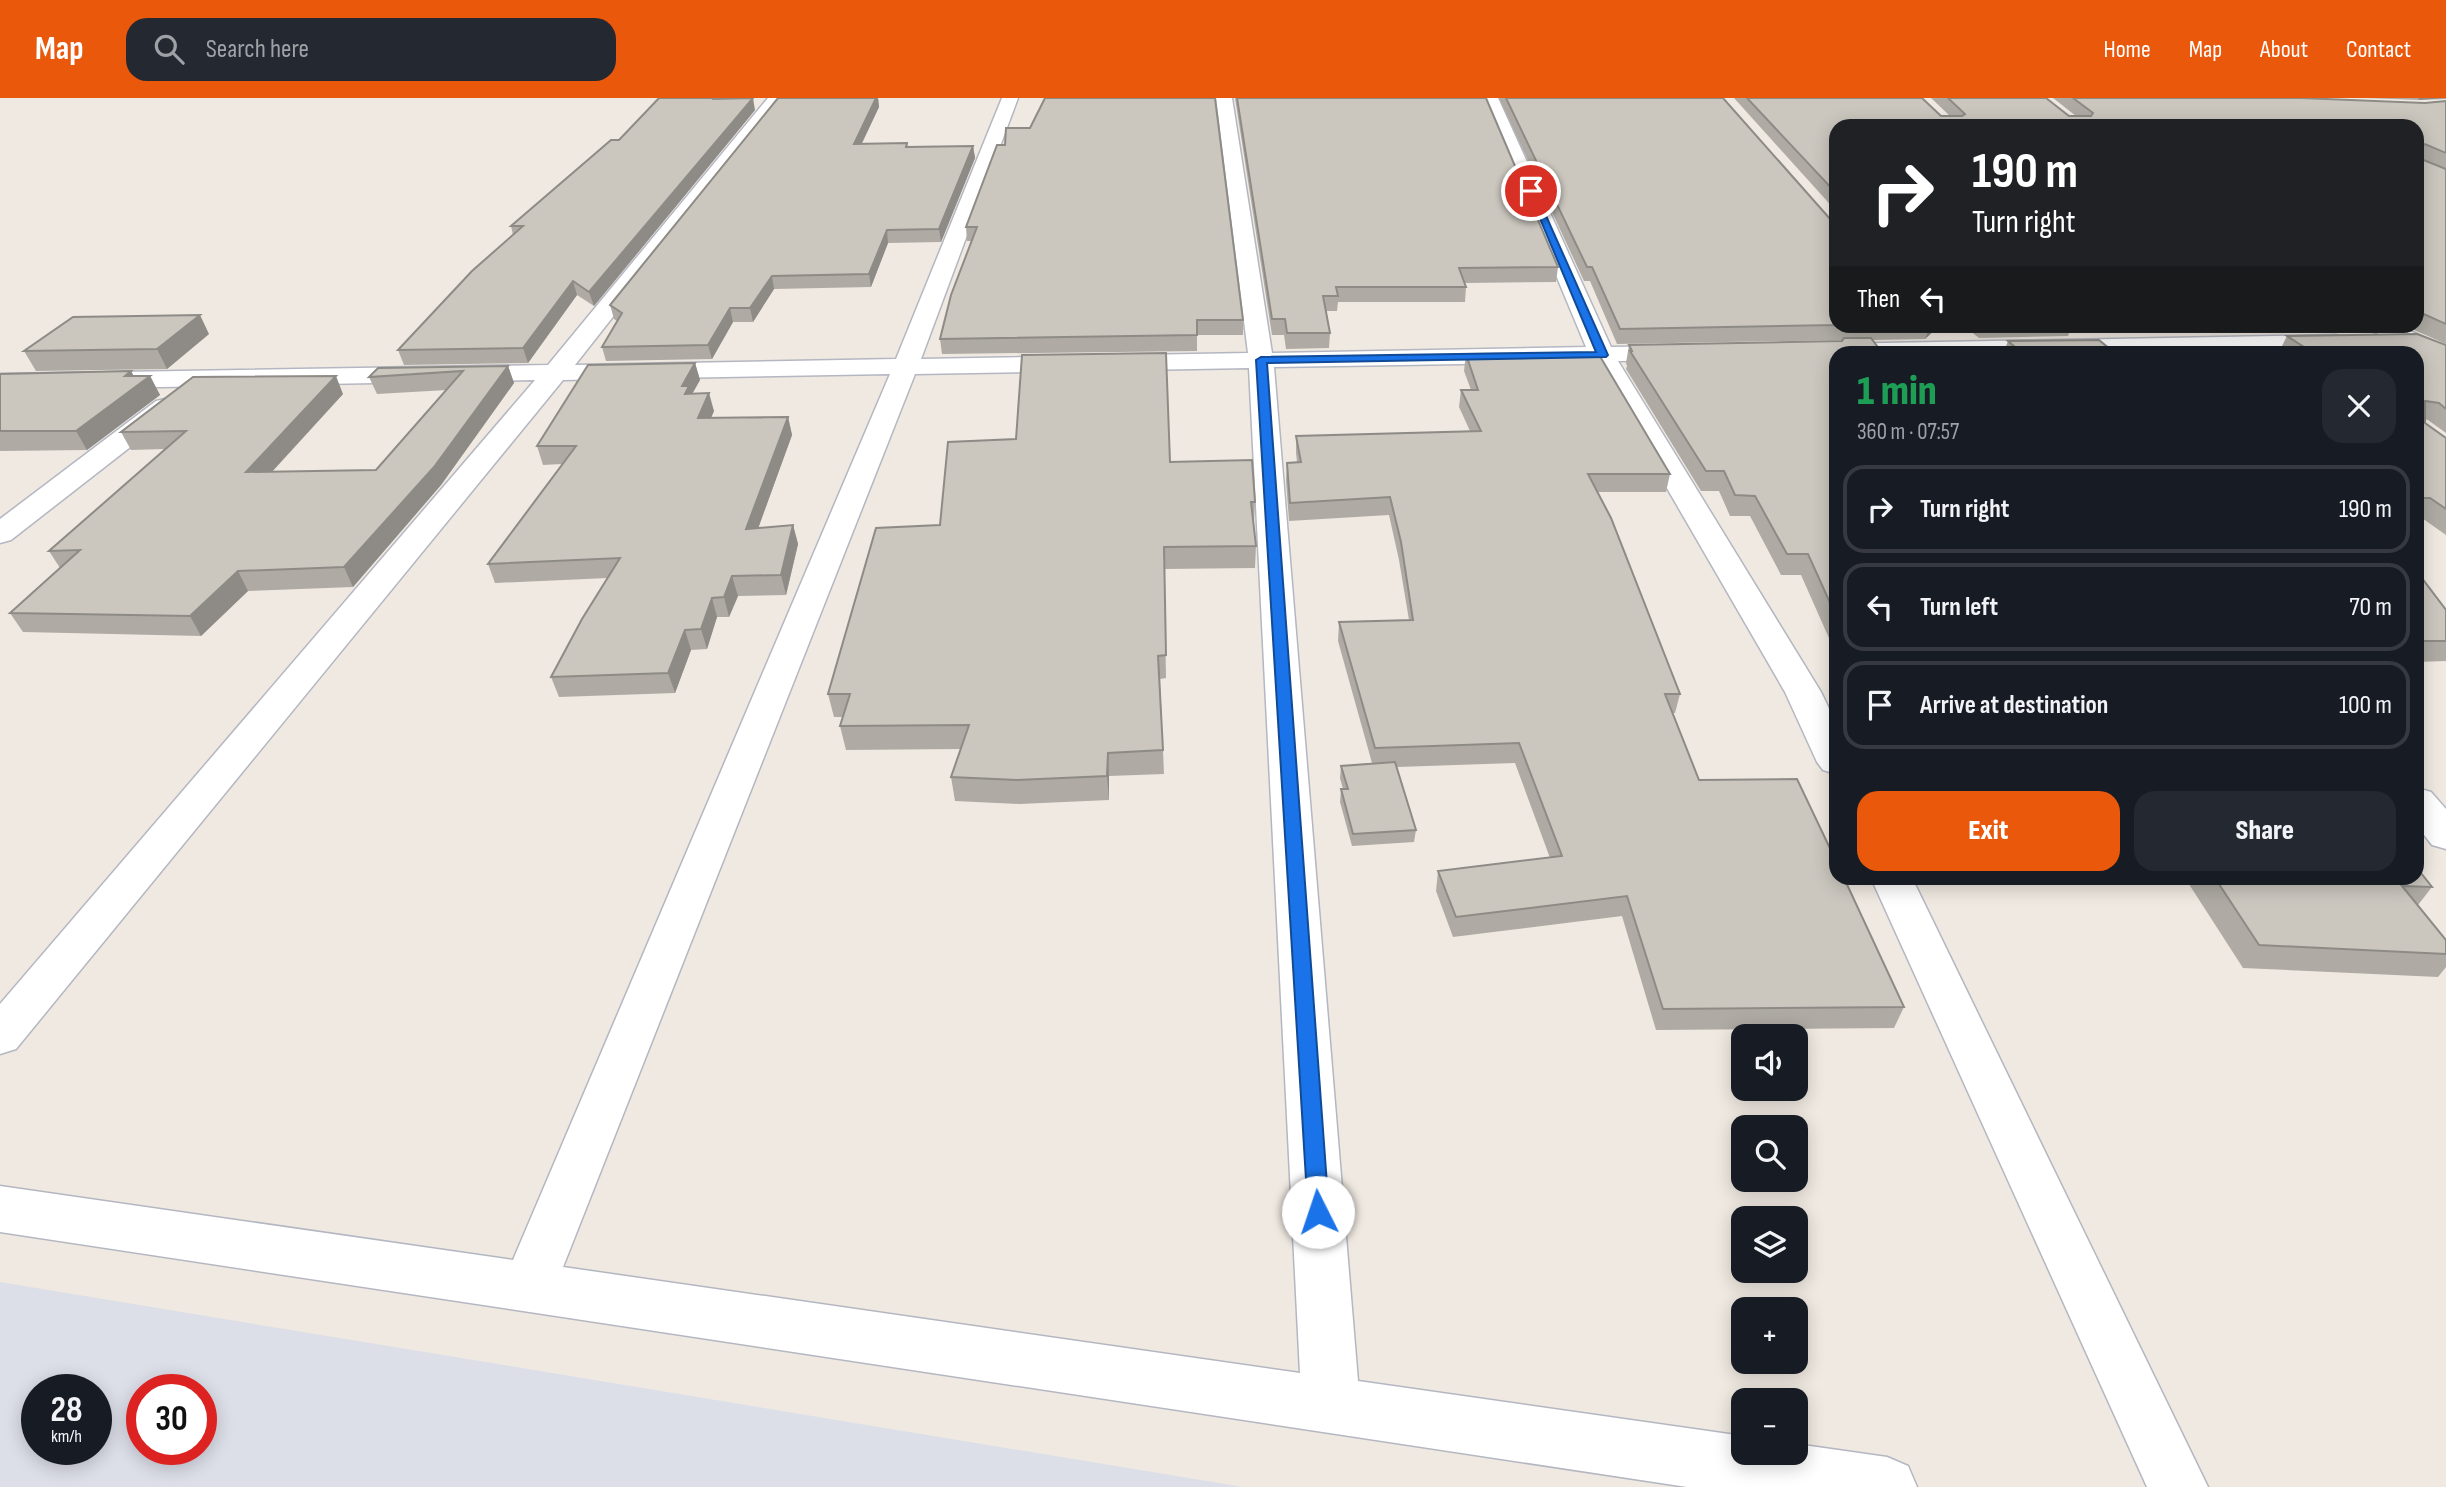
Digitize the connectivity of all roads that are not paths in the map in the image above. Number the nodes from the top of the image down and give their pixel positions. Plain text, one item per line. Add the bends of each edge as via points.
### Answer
1 (777, 98) edge
2 (1010, 98) edge
3 (1224, 98) edge
4 (1490, 98) edge
5 (1928, 333) edge
6 (2396, 333) edge
7 (2411, 340) junction
8 (1940, 346) edge
9 (2324, 346) edge
10 (1806, 351) edge
11 (1829, 351) edge
12 (1711, 353) edge
13 (1602, 355) junction
14 (2446, 356) edge
15 (1261, 360) junction
16 (905, 368) junction
17 (555, 373) junction
18 (201, 379) junction
19 (0, 382) edge
20 (0, 534) edge
21 (1829, 747) edge
22 (2424, 809) edge
23 (2446, 835) edge
24 (1894, 885) edge
25 (0, 1036) edge
26 (0, 1209) edge
27 (528, 1287) junction
28 (1331, 1405) junction
29 (1887, 1487) edge
30 (2178, 1487) edge

1 - 17 street
2 - 16 street
3 - 15 street
4 - 13 street
5 - 8 street
6 - 7 street
7 - 9 street
7 - 14 street
10 - 11 street
12 - 13 street
13 - 15 street
13 - 21 street via 1803,692
15 - 16 street
15 - 28 street
16 - 17 street
16 - 27 street
17 - 18 street
17 - 25 street
18 - 19 street
18 - 20 street
22 - 23 street
24 - 30 street
26 - 27 street
27 - 28 street
28 - 29 street

